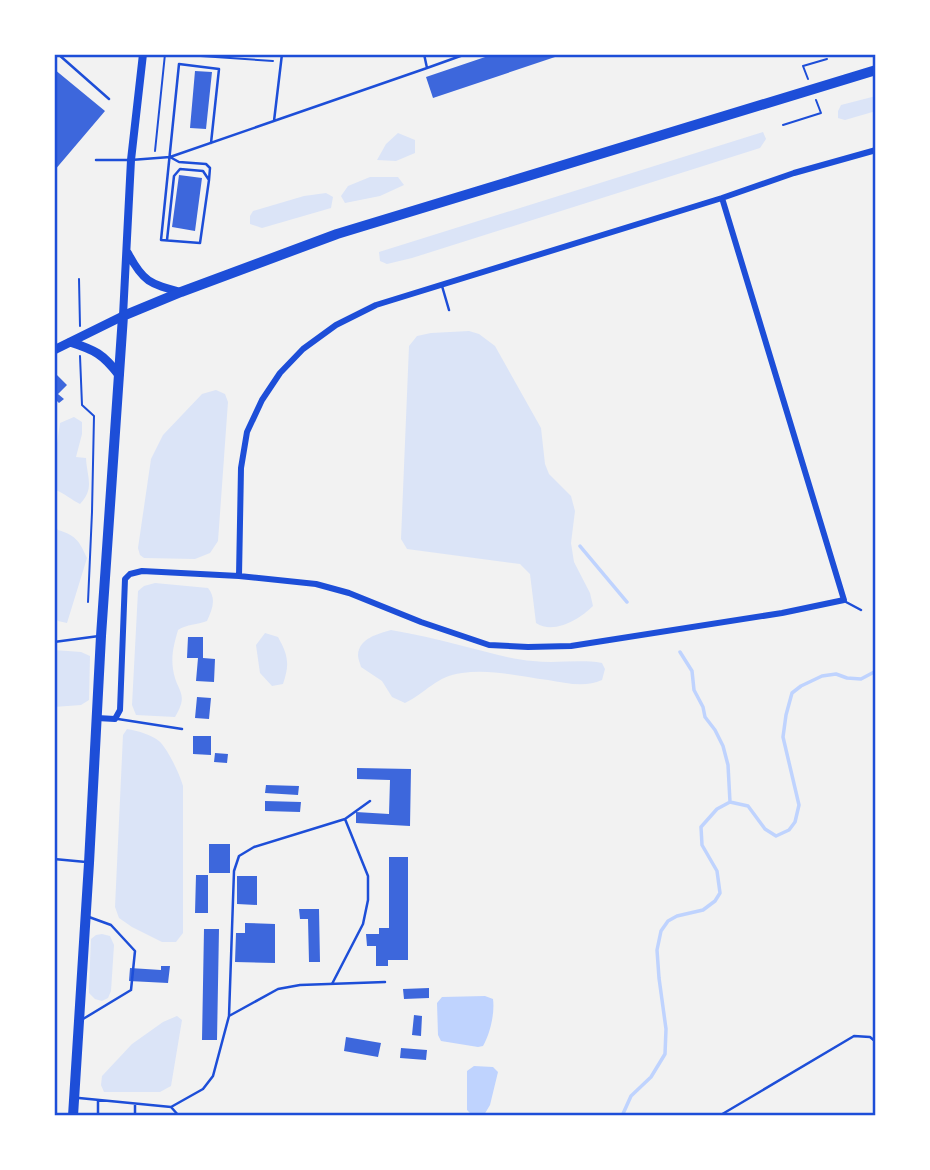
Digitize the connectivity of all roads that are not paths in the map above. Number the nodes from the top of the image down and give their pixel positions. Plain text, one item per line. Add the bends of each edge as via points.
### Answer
1 (58, 54) edge
2 (143, 54) edge
3 (282, 54) edge
4 (424, 54) edge
5 (466, 54) edge
6 (427, 68) junction
7 (876, 70) edge
8 (109, 99) dead end
9 (274, 121) junction
10 (211, 143) junction
11 (876, 150) edge
12 (170, 157) junction
13 (96, 160) dead end
14 (131, 160) junction
15 (209, 180) junction
16 (722, 198) junction
17 (167, 240) junction
18 (127, 250) junction
19 (441, 284) junction
20 (181, 292) junction
21 (449, 310) dead end
22 (123, 316) junction
23 (70, 342) junction
24 (54, 350) edge
25 (119, 375) junction
26 (239, 576) junction
27 (844, 600) junction
28 (861, 610) dead end
29 (101, 636) junction
30 (54, 642) edge
31 (97, 718) junction
32 (115, 719) junction
33 (182, 729) dead end
34 (370, 801) dead end
35 (345, 819) junction
36 (54, 859) edge
37 (89, 863) junction
38 (86, 916) junction
39 (385, 982) dead end
40 (332, 984) junction
41 (229, 1016) junction
42 (78, 1021) junction
43 (876, 1042) edge
44 (73, 1098) junction
45 (99, 1100) junction
46 (135, 1104) junction
47 (171, 1107) junction
48 (725, 1114) edge
49 (73, 1116) edge
50 (98, 1116) edge
51 (135, 1116) edge
52 (179, 1116) edge
53 (719, 1116) edge

1 - 8 lane
2 - 14 main road
3 - 9 lane
4 - 6 lane
5 - 6 lane
6 - 9 lane
7 - 20 highway via 337,234
9 - 10 lane
10 - 12 lane
10 - 12 lane via 219,69 179,64
11 - 16 street
12 - 14 lane
12 - 15 lane via 206,164
12 - 17 lane via 161,240
13 - 14 lane
14 - 18 main road
15 - 17 lane via 200,243
15 - 17 lane via 203,172 180,169 174,177
16 - 19 street
16 - 27 street
18 - 20 main road via 145,279
18 - 22 main road
19 - 21 lane
19 - 26 street via 376,305 336,325 303,349 274,382 247,432 241,468
20 - 22 highway
22 - 23 main road
22 - 25 highway
23 - 24 main road
23 - 25 main road via 93,350
25 - 29 highway
26 - 27 street via 316,583 489,645 528,647 571,646
26 - 32 street via 142,571 125,579 120,710
27 - 28 lane
29 - 30 lane
29 - 31 highway
31 - 32 street
31 - 37 highway
32 - 33 lane
34 - 35 lane
35 - 40 lane via 368,876 368,900 363,924
35 - 41 lane via 239,856 234,871
36 - 37 lane
37 - 38 highway
38 - 42 highway
38 - 42 lane via 111,925 135,951 131,990
39 - 40 lane
40 - 41 lane via 278,989
41 - 47 lane via 213,1076 203,1089
42 - 44 highway
43 - 48 lane via 854,1036
44 - 45 lane
44 - 49 highway
45 - 46 lane
45 - 50 lane
46 - 47 lane
46 - 51 lane
47 - 52 lane
48 - 53 lane

